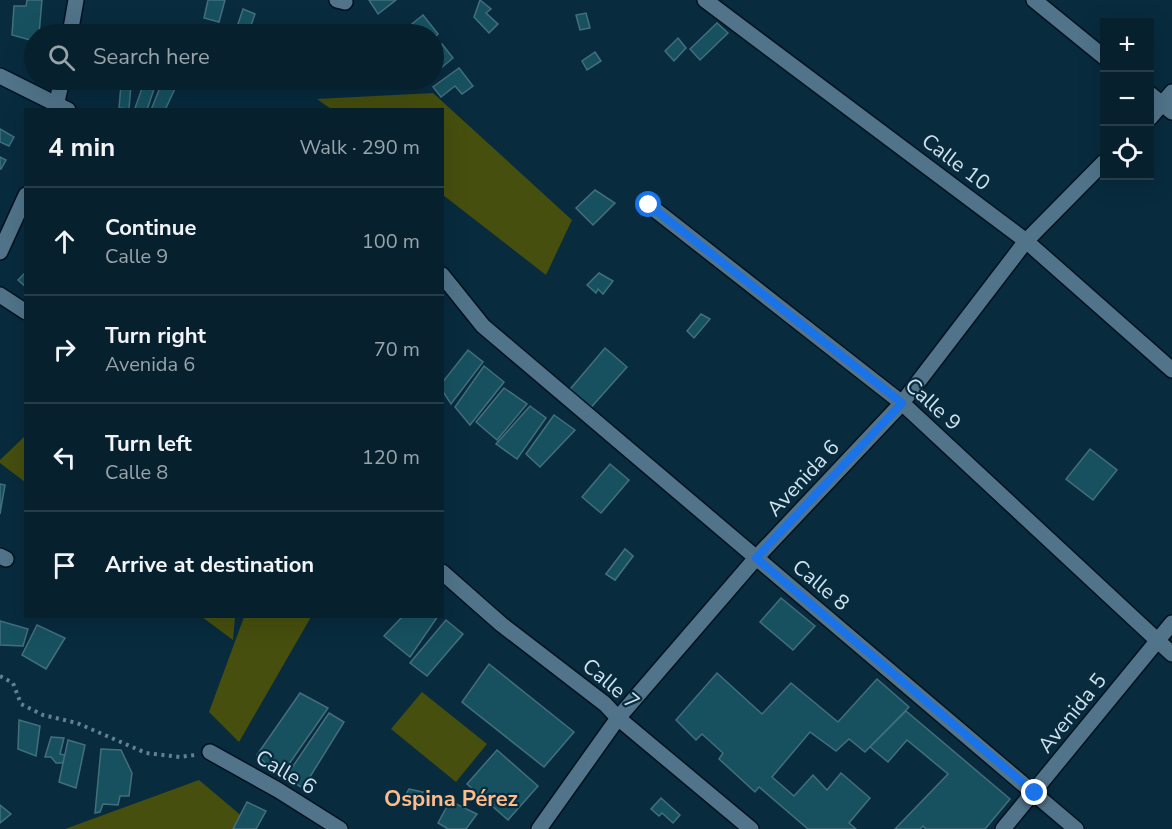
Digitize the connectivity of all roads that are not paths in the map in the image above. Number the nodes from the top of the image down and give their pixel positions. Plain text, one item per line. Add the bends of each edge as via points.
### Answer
1 (76, 0) edge
2 (705, 0) edge
3 (1034, 0) edge
4 (72, 24) edge
5 (1100, 54) edge
6 (0, 76) edge
7 (24, 89) edge
8 (26, 90) edge
9 (61, 90) edge
10 (1154, 96) edge
11 (1169, 103) edge
12 (60, 108) edge
13 (1154, 114) edge
14 (1100, 166) edge
15 (24, 199) edge
16 (649, 205) dead end
17 (1026, 241) junction
18 (0, 252) edge
19 (444, 277) edge
20 (0, 295) edge
21 (24, 311) edge
22 (1172, 370) edge
23 (902, 403) junction
24 (756, 558) junction
25 (444, 574) edge
26 (1172, 623) edge
27 (1157, 641) junction
28 (1172, 654) edge
29 (618, 718) junction
30 (210, 752) road end
31 (1035, 793) junction
32 (340, 829) edge
33 (539, 829) edge
34 (751, 829) edge
35 (1003, 829) edge
36 (1076, 829) edge

1 - 4 street
2 - 17 street, Calle 10
3 - 5 street
6 - 7 street
8 - 12 street
9 - 12 street
10 - 11 street
11 - 13 street
14 - 17 street, Avenida 6
15 - 18 street
16 - 23 street, Calle 9
17 - 22 street, Calle 10
17 - 23 street, Avenida 6
19 - 24 street, Calle 8 via 483,326
20 - 21 street
23 - 24 street, Avenida 6
23 - 27 street, Calle 9
24 - 29 street, Avenida 6
24 - 31 street, Calle 8
25 - 29 street, Calle 7
26 - 27 street, Avenida 5
27 - 28 street, Calle 9
27 - 31 street, Avenida 5
29 - 33 street, Avenida 6
29 - 34 street, Calle 7
30 - 32 street, Calle 6
31 - 35 street, Avenida 5
31 - 36 street, Calle 8

